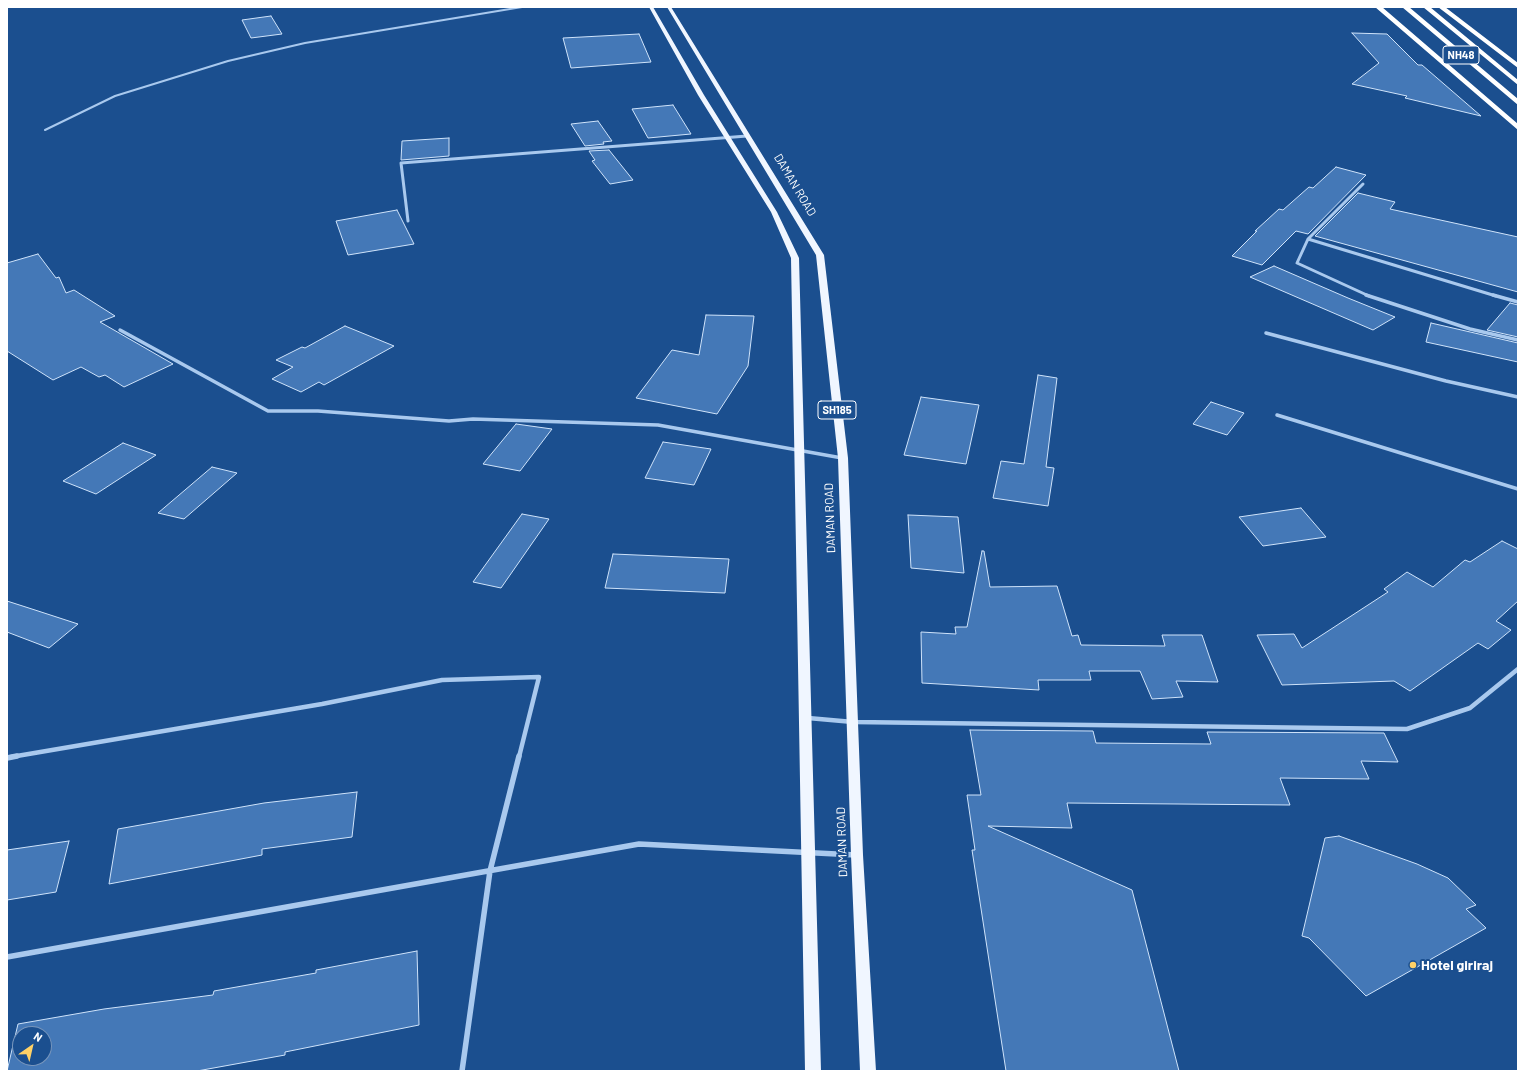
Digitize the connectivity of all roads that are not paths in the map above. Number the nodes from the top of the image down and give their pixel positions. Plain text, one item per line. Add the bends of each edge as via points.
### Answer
1 (522, 7) edge
2 (651, 7) edge
3 (669, 7) edge
4 (1378, 7) edge
5 (1405, 7) edge
6 (1426, 7) edge
7 (1441, 7) edge
8 (1518, 66) edge
9 (1518, 83) edge
10 (1518, 103) edge
11 (1518, 128) edge
12 (45, 130) dead end
13 (747, 136) junction
14 (728, 137) junction
15 (1363, 184) dead end
16 (408, 221) dead end
17 (1308, 239) junction
18 (1518, 302) edge
19 (120, 330) dead end
20 (1266, 333) dead end
21 (1518, 340) edge
22 (1518, 397) edge
23 (1276, 415) dead end
24 (800, 449) junction
25 (843, 458) junction
26 (1518, 489) edge
27 (1518, 669) edge
28 (805, 718) junction
29 (853, 722) junction
30 (7, 758) edge
31 (808, 853) junction
32 (857, 855) junction
33 (490, 870) junction
34 (7, 958) edge
35 (462, 1071) edge
36 (812, 1071) edge
37 (868, 1071) edge

1 - 12 street via 304,44 228,60 116,96
2 - 14 main road
3 - 13 main road, DAMAN ROAD / SH185
4 - 11 highway
5 - 10 highway, NH48
6 - 9 highway, NH48
7 - 8 highway
13 - 14 street
13 - 25 main road, DAMAN ROAD / SH185 via 820,255
14 - 16 street via 401,163
14 - 24 main road via 774,212 795,258
15 - 17 street
17 - 18 street
17 - 21 street via 1297,263 1367,295 1470,329
19 - 24 street via 268,411 318,411 449,421 473,419 658,425
20 - 22 street via 1446,381
23 - 26 street
24 - 25 street
24 - 28 main road
25 - 29 main road, DAMAN ROAD / SH185
27 - 29 street via 1470,708 1407,729
28 - 29 street
28 - 31 main road
29 - 32 main road, DAMAN ROAD / SH185
30 - 33 street via 322,704 442,680 539,678
31 - 32 street
31 - 33 street via 638,844
31 - 36 main road
32 - 37 main road, DAMAN ROAD
33 - 34 street
33 - 35 street

